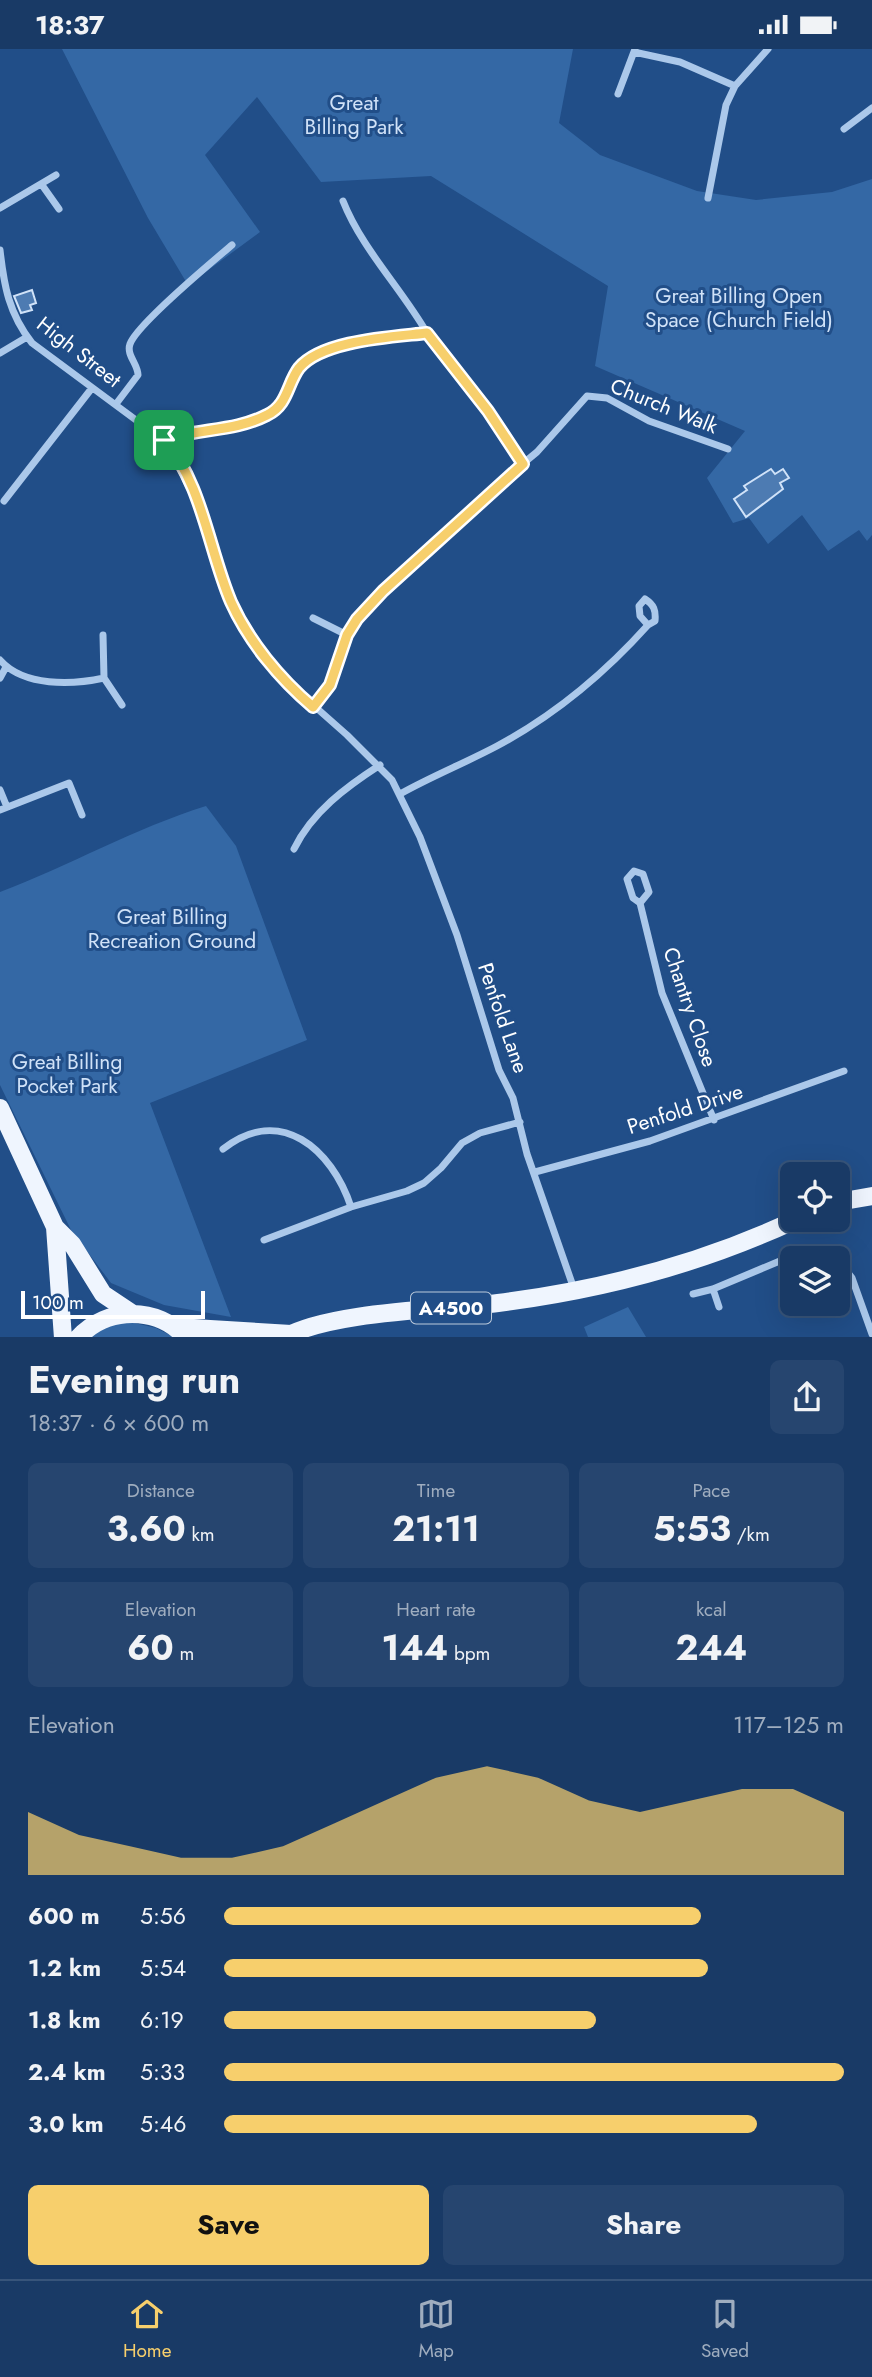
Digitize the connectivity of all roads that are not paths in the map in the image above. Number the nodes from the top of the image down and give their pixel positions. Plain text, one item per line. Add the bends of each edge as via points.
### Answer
1 (768, 49) edge
2 (635, 51) edge
3 (735, 86) junction
4 (618, 94) dead end
5 (872, 108) edge
6 (844, 129) dead end
7 (56, 175) dead end
8 (42, 185) junction
9 (708, 198) dead end
10 (344, 201) dead end
11 (0, 208) edge
12 (59, 209) dead end
13 (232, 246) dead end
14 (0, 250) edge
15 (427, 333) junction
16 (27, 337) junction
17 (0, 353) edge
18 (92, 388) junction
19 (117, 404) junction
20 (164, 440) junction
21 (728, 449) dead end
22 (523, 464) junction
23 (4, 501) dead end
24 (313, 618) dead end
25 (648, 625) dead end
26 (103, 635) dead end
27 (347, 635) junction
28 (0, 660) edge
29 (6, 667) junction
30 (0, 678) edge
31 (104, 678) junction
32 (122, 705) dead end
33 (313, 707) junction
34 (380, 765) junction
35 (0, 790) edge
36 (400, 794) junction
37 (4, 809) edge
38 (82, 815) dead end
39 (294, 849) dead end
40 (640, 903) dead end
41 (844, 1071) dead end
42 (0, 1108) edge
43 (714, 1120) junction
44 (520, 1122) junction
45 (223, 1149) dead end
46 (535, 1173) junction
47 (872, 1196) edge
48 (850, 1200) edge
49 (351, 1207) junction
50 (780, 1226) edge
51 (55, 1227) junction
52 (264, 1240) dead end
53 (780, 1261) edge
54 (850, 1275) edge
55 (713, 1289) junction
56 (574, 1291) junction
57 (693, 1294) dead end
58 (719, 1307) dead end
59 (133, 1314) junction
60 (181, 1332) edge
61 (872, 1334) edge
62 (287, 1336) edge
63 (63, 1337) edge
64 (79, 1337) edge

1 - 3 street
2 - 3 street via 680,62
2 - 4 street
3 - 9 street via 718,131
5 - 6 street
7 - 8 street
8 - 11 street
8 - 12 street
10 - 15 street via 353,225 407,297
13 - 19 street via 132,341 129,353 138,375
14 - 16 street, High Street via 6,295
15 - 20 street via 330,349 299,368 284,402 271,414 223,430
15 - 22 street
16 - 17 street
16 - 18 street, High Street
18 - 19 street, High Street
18 - 23 street
19 - 20 street, High Street
20 - 33 street, High Street via 195,498 243,623 277,673
21 - 22 street, Church Walk via 649,421 607,398 587,396
22 - 27 street, Church Walk via 383,591
24 - 27 street
25 - 36 street via 610,667 536,722
26 - 31 street
27 - 33 street, Church Walk via 330,685
28 - 29 street
29 - 30 street
29 - 31 street via 49,681
31 - 32 street
33 - 34 street, High Street
34 - 36 street, Penfold Lane
34 - 39 street via 309,822
35 - 37 street
36 - 44 street, Penfold Lane via 457,935
37 - 38 street via 69,783
40 - 43 street, Chantry Close via 662,993
41 - 43 street, Penfold Drive
42 - 51 main road
43 - 46 street, Penfold Drive
44 - 46 street, Penfold Lane
44 - 49 street via 462,1143 424,1183
45 - 49 street via 251,1131 291,1134 307,1143 337,1174
46 - 56 street, Penfold Lane
47 - 48 main road
49 - 52 street
50 - 56 main road, A4500 via 688,1262
51 - 59 main road via 72,1244 103,1294
51 - 63 main road
53 - 55 street
54 - 61 street
55 - 57 street
55 - 58 street
56 - 62 main road, A4500 via 368,1317
59 - 60 main road via 153,1317
59 - 64 main road via 100,1319
60 - 62 main road, A4500

